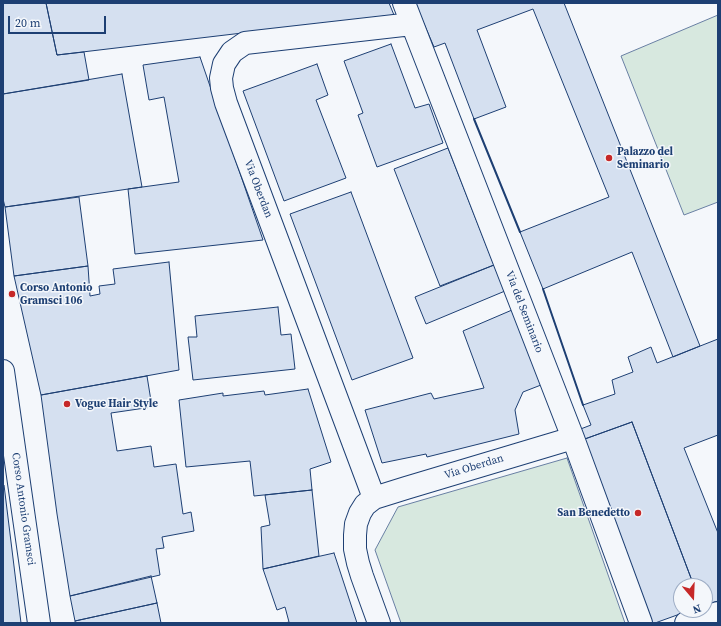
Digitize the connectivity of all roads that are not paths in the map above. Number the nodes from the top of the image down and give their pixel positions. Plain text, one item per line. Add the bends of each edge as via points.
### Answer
1 (404, 3) edge
2 (412, 24) junction
3 (3, 371) edge
4 (573, 438) junction
5 (374, 498) junction
6 (718, 613) edge
7 (39, 623) edge
8 (379, 623) edge
9 (641, 623) edge
10 (686, 623) edge

1 - 2 street, Via del Seminario
2 - 4 street, Via del Seminario
2 - 5 street, Via Oberdan via 245,44 232,52 224,64 221,78 226,103
3 - 7 street, Corso Antonio Gramsci
4 - 5 street, Via Oberdan
4 - 9 street, Via del Seminario
5 - 8 street, Via Oberdan via 360,513 355,535 358,563
6 - 10 street

